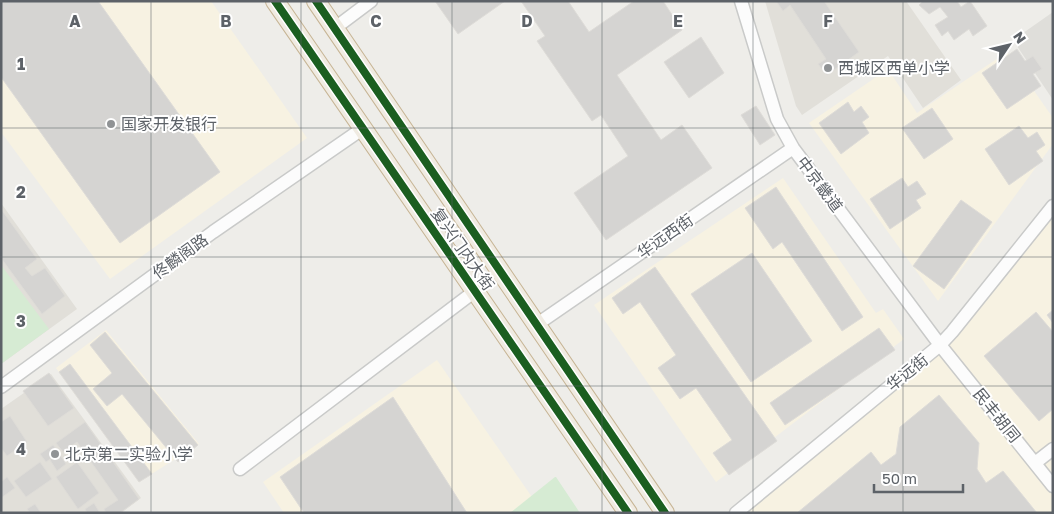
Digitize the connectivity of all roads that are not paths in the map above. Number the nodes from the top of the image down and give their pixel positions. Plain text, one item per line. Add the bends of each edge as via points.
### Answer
1 (275, 1) edge
2 (316, 1) edge
3 (371, 1) edge
4 (740, 1) edge
5 (335, 28) junction
6 (362, 129) junction
7 (793, 148) junction
8 (1053, 206) edge
9 (475, 291) junction
10 (536, 325) junction
11 (940, 345) junction
12 (1, 387) edge
13 (1053, 449) edge
14 (1035, 462) junction
15 (240, 469) dead end
16 (1053, 486) edge
17 (628, 513) edge
18 (665, 513) edge
19 (736, 513) edge

1 - 6 highway, 复兴门内大街
2 - 5 highway, 复兴门内大街
3 - 5 street
4 - 7 street, 中京畿道 via 776,119
5 - 10 highway, 复兴门内大街
6 - 9 highway, 复兴门内大街
6 - 12 street, 佟麟阁路 via 213,232
7 - 10 street, 华远西街
7 - 11 street, 中京畿道
8 - 11 street, 华远街
9 - 15 street
9 - 17 highway, 复兴门内大街
10 - 18 highway, 复兴门内大街
11 - 14 street, 民丰胡同
11 - 19 street, 华远街
13 - 14 street
14 - 16 street, 民丰胡同

